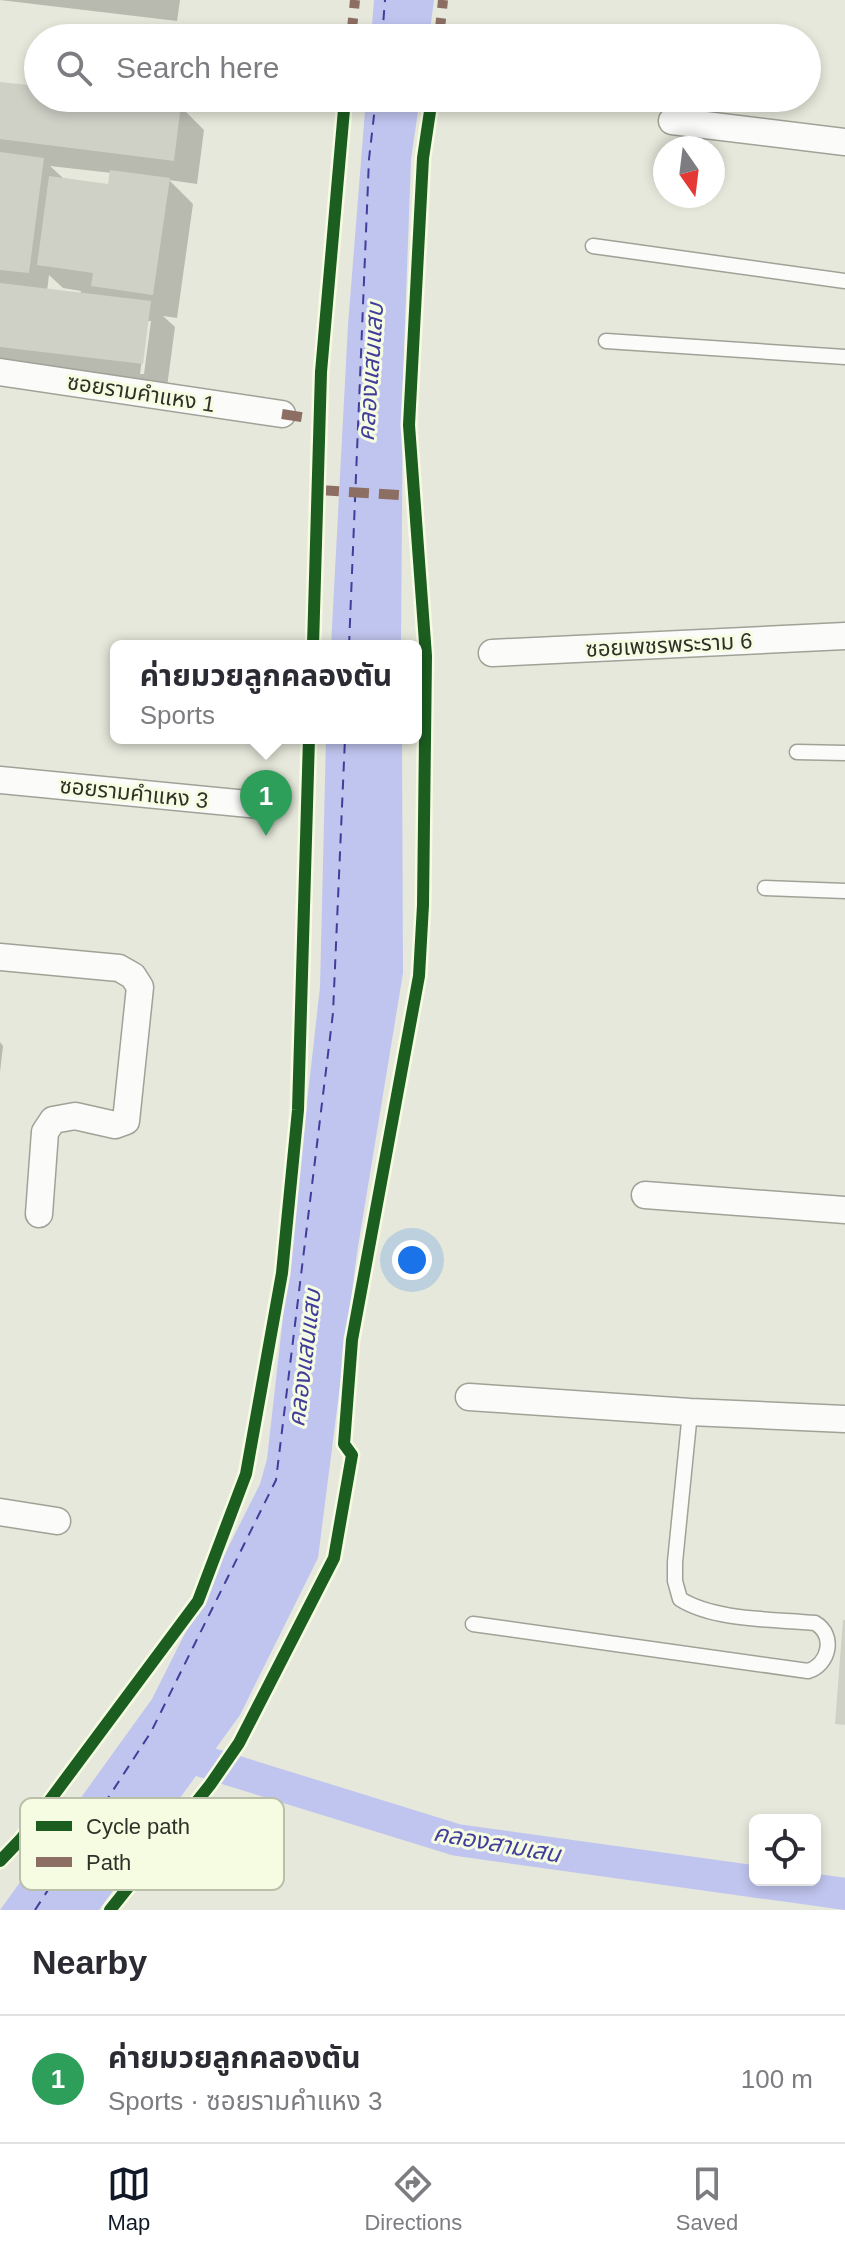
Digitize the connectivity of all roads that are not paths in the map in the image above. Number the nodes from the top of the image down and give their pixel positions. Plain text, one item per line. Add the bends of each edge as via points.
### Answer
1 (672, 121) dead end
2 (845, 142) edge
3 (593, 246) dead end
4 (845, 281) edge
5 (606, 341) dead end
6 (845, 357) edge
7 (0, 372) edge
8 (282, 414) dead end
9 (845, 636) edge
10 (492, 653) dead end
11 (797, 752) dead end
12 (845, 753) edge
13 (0, 780) edge
14 (269, 806) dead end
15 (765, 888) dead end
16 (845, 891) edge
17 (0, 957) edge
18 (645, 1195) dead end
19 (845, 1210) edge
20 (39, 1214) dead end
21 (469, 1397) dead end
22 (690, 1412) junction
23 (845, 1419) edge
24 (0, 1512) edge
25 (57, 1521) dead end
26 (473, 1624) dead end

1 - 2 street
3 - 4 lane
5 - 6 lane
7 - 8 street, ซอยรามคำแหง 1
9 - 10 street, ซอยเพชรพระราม 6
11 - 12 lane
13 - 14 street, ซอยรามคำแหง 3
15 - 16 lane
17 - 20 street via 119,968 140,987 126,1121 115,1125 75,1116 53,1120 45,1132
18 - 19 street
21 - 22 street
22 - 23 street
22 - 26 lane via 675,1562 680,1599 727,1614 815,1623 826,1634 828,1646 818,1668 745,1664
24 - 25 street

